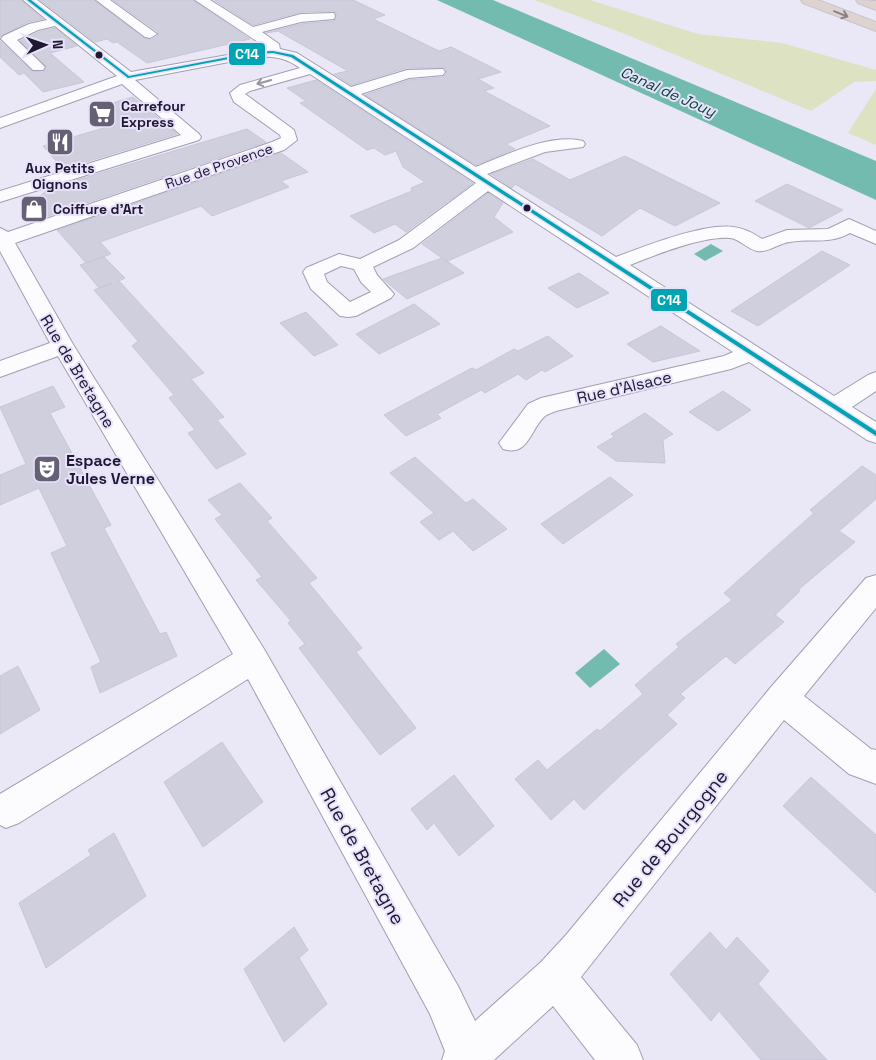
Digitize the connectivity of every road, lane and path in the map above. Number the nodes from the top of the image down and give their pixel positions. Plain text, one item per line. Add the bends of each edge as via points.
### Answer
1 (29, 0) edge
2 (102, 0) edge
3 (201, 0) edge
4 (807, 0) edge
5 (848, 0) edge
6 (862, 0) edge
7 (876, 6) edge
8 (876, 10) edge
9 (329, 16) dead end
10 (57, 22) junction
11 (876, 27) edge
12 (252, 31) junction
13 (150, 34) dead end
14 (273, 52) junction
15 (38, 67) dead end
16 (311, 69) junction
17 (438, 72) dead end
18 (128, 77) junction
19 (348, 93) junction
20 (0, 123) edge
21 (577, 144) dead end
22 (481, 179) junction
23 (0, 197) edge
24 (2, 237) edge
25 (876, 238) edge
26 (614, 264) junction
27 (362, 266) dead end
28 (63, 346) junction
29 (750, 353) junction
30 (0, 368) edge
31 (876, 380) edge
32 (834, 407) junction
33 (876, 434) edge
34 (512, 443) dead end
35 (876, 587) edge
36 (253, 659) junction
37 (782, 698) junction
38 (876, 768) edge
39 (6, 810) dead end
40 (555, 976) junction
41 (466, 1057) edge
42 (622, 1060) edge

1 - 10 street
2 - 13 street
3 - 12 street
4 -> 11 highway
5 - 8 highway
6 - 7 highway
9 - 12 street via 301,18
10 - 15 street via 34,27 8,39
10 - 18 street
12 - 14 street via 272,44
14 - 16 street via 287,54
14 - 18 street
16 - 19 street
16 -> 24 street, Rue de Provence via 237,93 239,98 288,133 289,140 278,146
17 - 19 street via 406,74
18 - 20 street
18 - 23 street via 128,82 193,137
19 - 22 street
21 - 22 street via 542,147
22 - 26 street
22 - 27 street via 406,244
24 - 28 street, Rue de Bretagne
25 - 26 street via 850,225 832,235 787,236 760,246 734,232 713,233
26 - 29 street
28 - 30 street
28 - 36 street, Rue de Bretagne
29 - 32 street
29 - 34 street, Rue d'Alsace via 724,364 549,404 537,410
31 - 32 street
32 - 33 street
35 - 37 street, Rue de Bourgogne
36 - 39 street
36 - 41 street, Rue de Bretagne via 444,1000
37 - 38 street via 861,762
37 - 40 street, Rue de Bourgogne
40 - 41 street, Rue de Bourgogne
40 - 42 street

